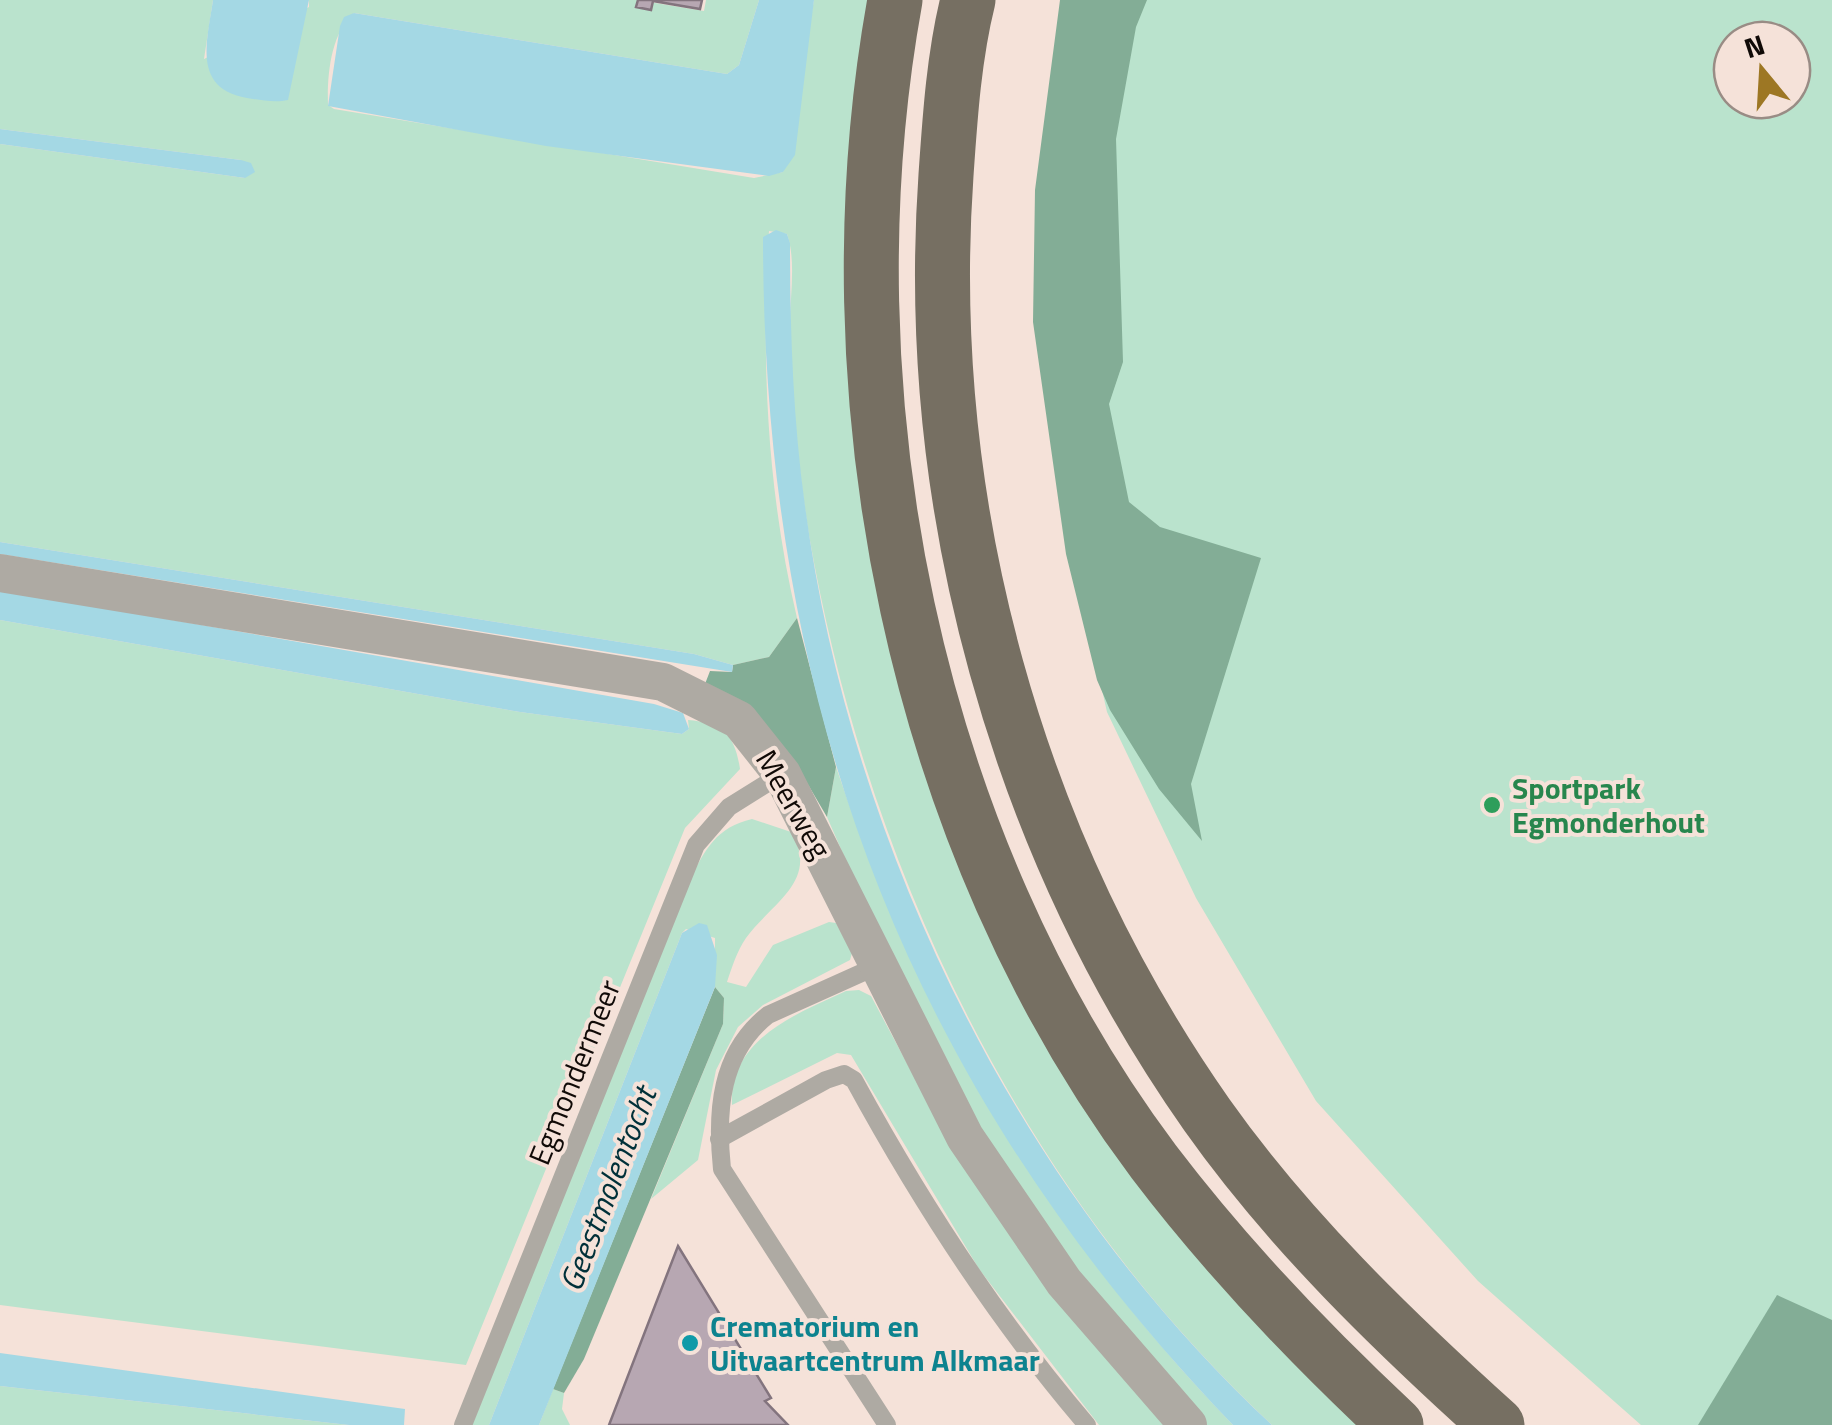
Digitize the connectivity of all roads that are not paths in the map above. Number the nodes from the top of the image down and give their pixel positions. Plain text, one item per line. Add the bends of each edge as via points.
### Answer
1 (896, 0) edge
2 (968, 0) edge
3 (0, 572) edge
4 (782, 774) junction
5 (877, 966) junction
6 (719, 1140) junction
7 (463, 1425) edge
8 (887, 1425) edge
9 (1087, 1425) edge
10 (1188, 1425) edge
11 (1396, 1425) edge
12 (1497, 1425) edge

1 - 11 highway via 870,231 874,375 914,634 954,767 1020,937 1126,1120 1226,1252 1305,1341
2 - 12 highway via 942,234 950,422 988,642 1033,782 1117,968 1207,1115 1346,1282
3 - 4 street, Meerweg via 663,682 739,720
4 - 5 street, Meerweg
4 - 7 lane, Egmondermeer via 728,807 696,845
5 - 6 lane via 754,1026 725,1078
5 - 10 street, Meerweg via 965,1137 1014,1212 1086,1309
6 - 8 lane via 722,1169
6 - 9 lane via 826,1080 844,1074 854,1080 956,1253

